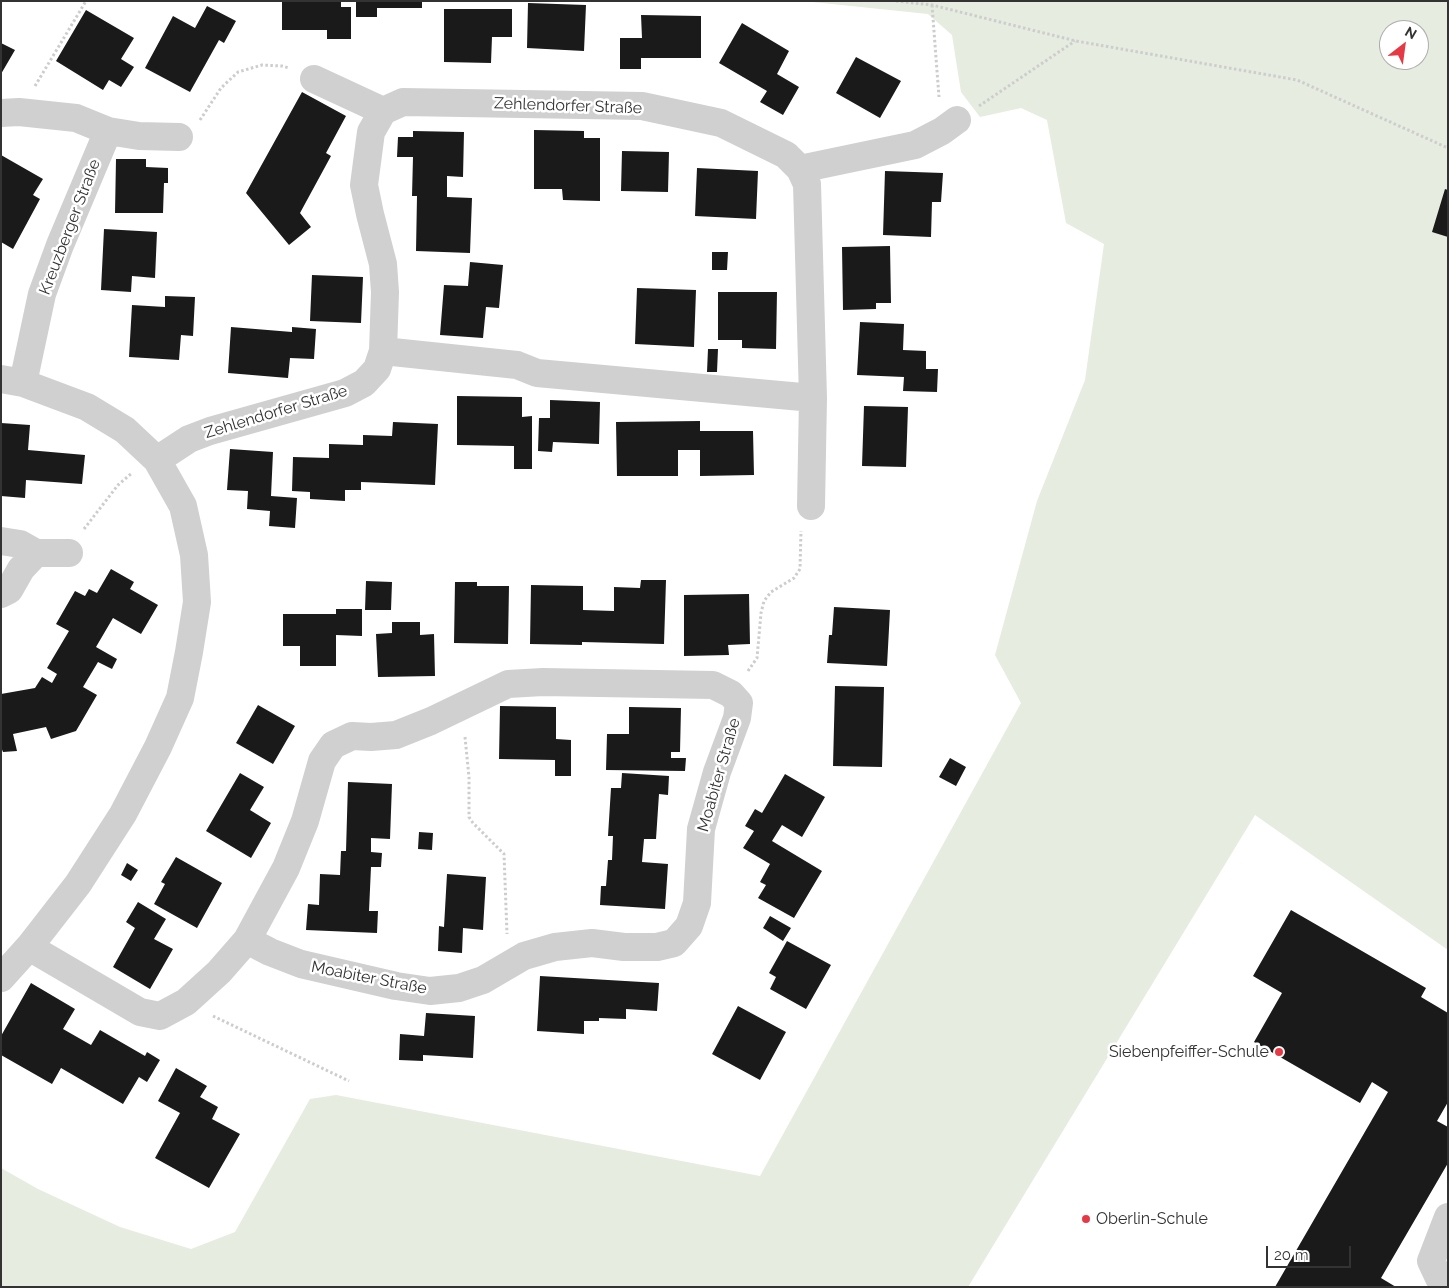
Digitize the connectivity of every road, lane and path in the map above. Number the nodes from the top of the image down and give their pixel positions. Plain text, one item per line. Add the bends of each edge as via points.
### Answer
1 (86, 1) edge
2 (896, 1) edge
3 (932, 5) junction
4 (1076, 41) junction
5 (314, 79) joint
6 (383, 111) junction
7 (10, 112) edge
8 (950, 125) junction
9 (108, 131) junction
10 (179, 137) joint
11 (1448, 148) edge
12 (800, 169) junction
13 (383, 351) junction
14 (12, 381) edge
15 (813, 398) junction
16 (156, 460) junction
17 (811, 506) joint
18 (1, 541) edge
19 (36, 553) junction
20 (69, 553) joint
21 (1, 594) edge
22 (731, 694) junction
23 (462, 706) junction
24 (247, 940) junction
25 (29, 947) junction
26 (508, 966) junction
27 (1, 978) edge
28 (186, 1002) junction
29 (349, 1081) dead end
30 (1448, 1217) edge
31 (1448, 1283) edge

1 - 7 path
2 - 3 path
3 - 4 path
3 - 8 path
4 - 8 path
4 - 11 path via 1297,80
5 - 6 street
5 - 10 path via 282,66 262,65 238,72 221,88 196,124
6 - 12 street, Zehlendorfer Straße via 403,102 642,106 721,123 786,155
6 - 13 street, Zehlendorfer Straße via 371,132 364,185 383,264
7 - 9 street via 76,118
8 - 12 street via 915,145
9 - 10 street
9 - 14 street, Kreuzberger Straße via 60,245
12 - 15 street via 807,184
13 - 15 street via 518,365 537,373
13 - 16 street, Zehlendorfer Straße via 377,369 364,383 345,393 210,431 189,439
14 - 16 street via 87,406 125,430
15 - 17 street
16 - 20 path via 133,472 118,485
16 - 25 street via 182,506 194,555 197,602 180,698 124,814 78,884
17 - 22 path via 800,520 800,569 794,578 771,592 764,601 757,658
18 - 19 street via 20,544
19 - 20 street
19 - 21 street via 21,569 10,590
22 - 23 street, Moabiter Straße via 713,685 542,682 508,684
22 - 26 street, Moabiter Straße via 738,703 737,718 701,829 698,903 689,926 674,943 657,947 592,943 555,947 524,956
23 - 24 street, Moabiter Straße via 396,735 352,736 334,745 322,761 305,821 286,868
23 - 26 path via 469,777 469,817 504,854
24 - 26 street, Moabiter Straße via 301,964 430,991 459,988 483,980
24 - 28 street, Moabiter Straße
25 - 27 street
25 - 28 street, Moabiter Straße via 140,1012 160,1016
28 - 29 path
30 - 31 street via 1431,1261 1439,1278

